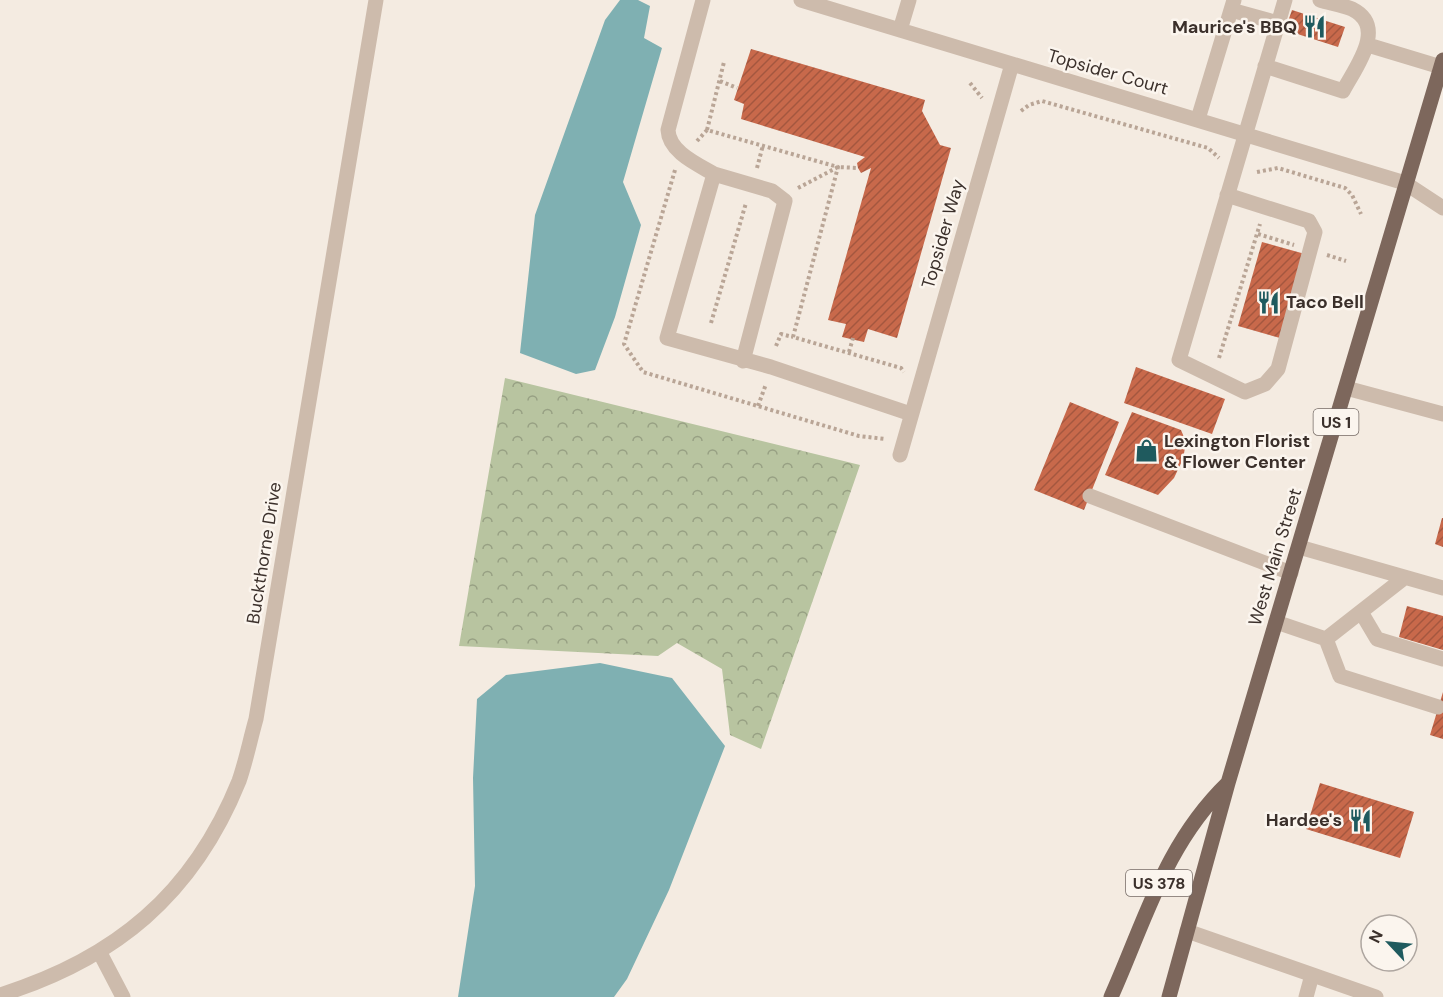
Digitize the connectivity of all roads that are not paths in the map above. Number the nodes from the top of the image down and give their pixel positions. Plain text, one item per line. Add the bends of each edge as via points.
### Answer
1 (376, 0) edge
2 (703, 0) edge
3 (801, 0) edge
4 (909, 0) edge
5 (1286, 0) edge
6 (1320, 0) edge
7 (1233, 5) edge
8 (1278, 23) junction
9 (900, 30) junction
10 (1368, 45) junction
11 (1442, 63) edge
12 (1012, 64) junction
13 (1265, 66) junction
14 (1198, 119) junction
15 (1244, 133) junction
16 (714, 174) junction
17 (1405, 183) junction
18 (1227, 195) junction
19 (1443, 208) edge
20 (743, 361) junction
21 (1346, 388) junction
22 (911, 414) junction
23 (1443, 414) edge
24 (900, 455) dead end
25 (1090, 496) dead end
26 (1299, 547) junction
27 (1291, 573) junction
28 (1404, 578) junction
29 (1443, 588) edge
30 (1361, 612) junction
31 (1276, 622) junction
32 (1326, 639) junction
33 (1443, 659) edge
34 (1438, 707) dead end
35 (1228, 783) junction
36 (1187, 931) junction
37 (100, 953) junction
38 (1312, 975) junction
39 (0, 995) edge
40 (123, 997) edge
41 (1111, 997) edge
42 (1169, 997) edge
43 (1305, 997) edge
44 (1376, 997) edge

1 - 37 street, Buckthorne Drive via 256,719 239,780 210,841 180,883 145,918
2 - 16 street via 668,137 685,156
3 - 9 street, Topsider Court
4 - 9 street
5 - 8 street
6 - 10 street via 1360,16 1369,34
7 - 8 street
7 - 14 street
8 - 13 street
9 - 12 street, Topsider Court
10 - 11 street
10 - 13 street via 1343,91
11 - 17 main road, West Main Street / US 1
12 - 14 street, Topsider Court
12 - 22 street, Topsider Way
13 - 15 street
14 - 15 street, Topsider Court
15 - 17 street, Topsider Court
15 - 18 street
16 - 20 street via 772,191 785,201
16 - 20 street via 667,338
17 - 19 street, Topsider Court
17 - 21 main road, West Main Street / US 1
18 - 18 street via 1179,360 1245,392 1272,378 1278,369 1315,232 1313,226 1290,213
20 - 22 street
21 - 23 street
21 - 26 main road, West Main Street / US 1
22 - 24 street
25 - 27 street
26 - 27 main road, West Main Street / US 1
26 - 28 street
27 - 31 main road, West Main Street / US 1
28 - 29 street
28 - 30 street
30 - 32 street
30 - 33 street via 1377,639
31 - 32 street
31 - 35 main road, West Main Street / US 1
32 - 34 street via 1340,676
35 - 36 main road, West Main Street / US 1
35 - 41 main road, US 378 via 1180,840
36 - 38 street
36 - 42 main road, West Main Street / US 1
37 - 39 street, Buckthorne Drive via 70,970
37 - 40 street
38 - 43 street
38 - 44 street

